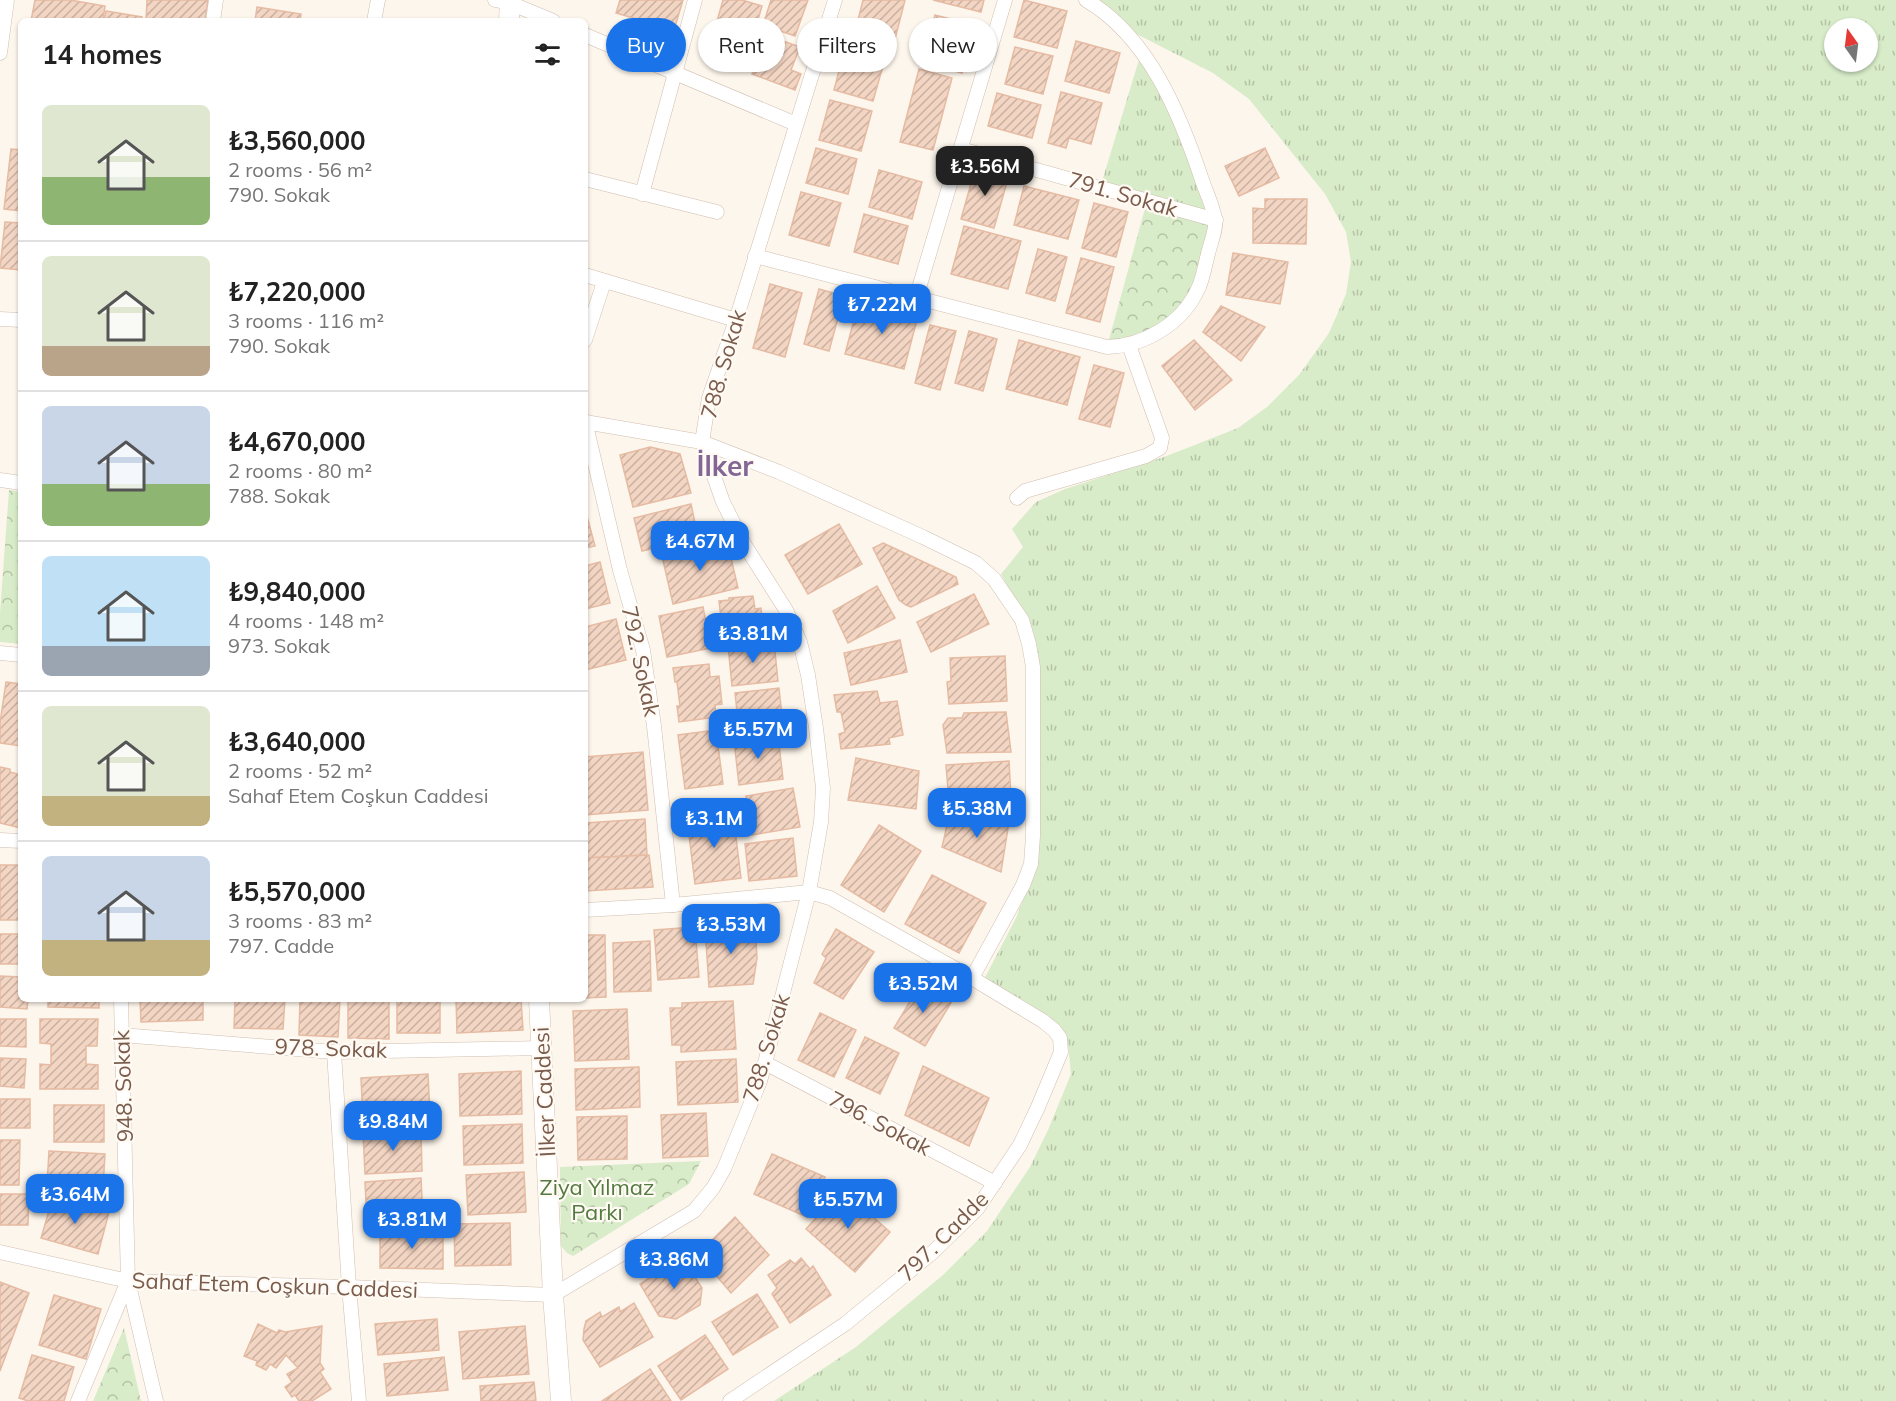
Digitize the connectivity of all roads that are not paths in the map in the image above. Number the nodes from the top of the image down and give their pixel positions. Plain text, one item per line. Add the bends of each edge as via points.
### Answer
1 (7, 0) edge
2 (216, 0) edge
3 (378, 0) edge
4 (695, 0) edge
5 (835, 0) edge
6 (1005, 0) edge
7 (1086, 0) edge
8 (506, 6) edge
9 (213, 18) edge
10 (375, 18) edge
11 (544, 18) edge
12 (588, 36) edge
13 (0, 53) edge
14 (674, 73) junction
15 (795, 124) junction
16 (961, 149) junction
17 (588, 180) edge
18 (642, 194) junction
19 (717, 212) dead end
20 (1216, 220) junction
21 (755, 256) junction
22 (588, 276) edge
23 (604, 282) junction
24 (916, 298) junction
25 (0, 319) edge
26 (18, 320) edge
27 (736, 320) junction
28 (588, 331) edge
29 (1129, 345) junction
30 (588, 422) edge
31 (588, 434) edge
32 (702, 442) junction
33 (0, 480) edge
34 (18, 483) edge
35 (1017, 498) dead end
36 (0, 653) edge
37 (18, 655) edge
38 (0, 840) edge
39 (18, 841) edge
40 (809, 892) junction
41 (673, 905) junction
42 (588, 910) edge
43 (972, 978) junction
44 (121, 1002) edge
45 (539, 1002) edge
46 (121, 1035) junction
47 (542, 1048) junction
48 (334, 1052) junction
49 (765, 1063) junction
50 (995, 1183) junction
51 (0, 1252) edge
52 (128, 1281) junction
53 (349, 1287) junction
54 (553, 1295) junction
55 (78, 1401) edge
56 (156, 1401) edge
57 (359, 1401) edge
58 (561, 1401) edge
59 (730, 1401) edge

1 - 13 street
2 - 9 street
3 - 10 street
4 - 14 street
5 - 15 street, 788. Sokak
6 - 16 street
7 - 20 street via 1125,32 1160,79
8 - 11 street
12 - 14 street
14 - 15 street
14 - 18 street
15 - 21 street, 788. Sokak
16 - 20 street, 791. Sokak
16 - 24 street
17 - 18 street
18 - 19 street
20 - 29 street via 1194,297 1164,328
21 - 24 street
21 - 27 street, 788. Sokak
22 - 23 street
23 - 27 street
23 - 28 street
24 - 29 street via 1107,346
25 - 26 street
27 - 32 street, 788. Sokak via 710,398
29 - 35 street via 1162,438 1160,448 1125,463 1025,491
30 - 32 street
31 - 41 street, 792. Sokak via 643,651
32 - 40 street, 788. Sokak via 723,502 744,544 786,610 800,642 808,675 823,788
32 - 43 street via 789,477 976,563 994,579 1022,620 1033,667 1031,864
33 - 34 street
36 - 37 street
38 - 39 street
40 - 41 street
40 - 43 street via 830,898
40 - 49 street, 788. Sokak
41 - 42 street
43 - 50 street, 797. Cadde via 1043,1021 1060,1038 1061,1052 1038,1107 1020,1145
44 - 46 street, 948. Sokak
45 - 47 main road, İlker Caddesi
46 - 48 street, 978. Sokak
46 - 52 street, 948. Sokak
47 - 48 street, 978. Sokak
47 - 54 main road, İlker Caddesi
48 - 53 street
49 - 50 street, 796. Sokak
49 - 54 street, 788. Sokak via 724,1169 694,1211
50 - 59 street, 797. Cadde via 976,1209 891,1288 845,1324
51 - 52 street, Sahaf Etem Coşkun Caddesi
52 - 53 street, Sahaf Etem Coşkun Caddesi
52 - 55 street
52 - 56 street
53 - 54 street, Sahaf Etem Coşkun Caddesi
53 - 57 street
54 - 58 main road, İlker Caddesi

